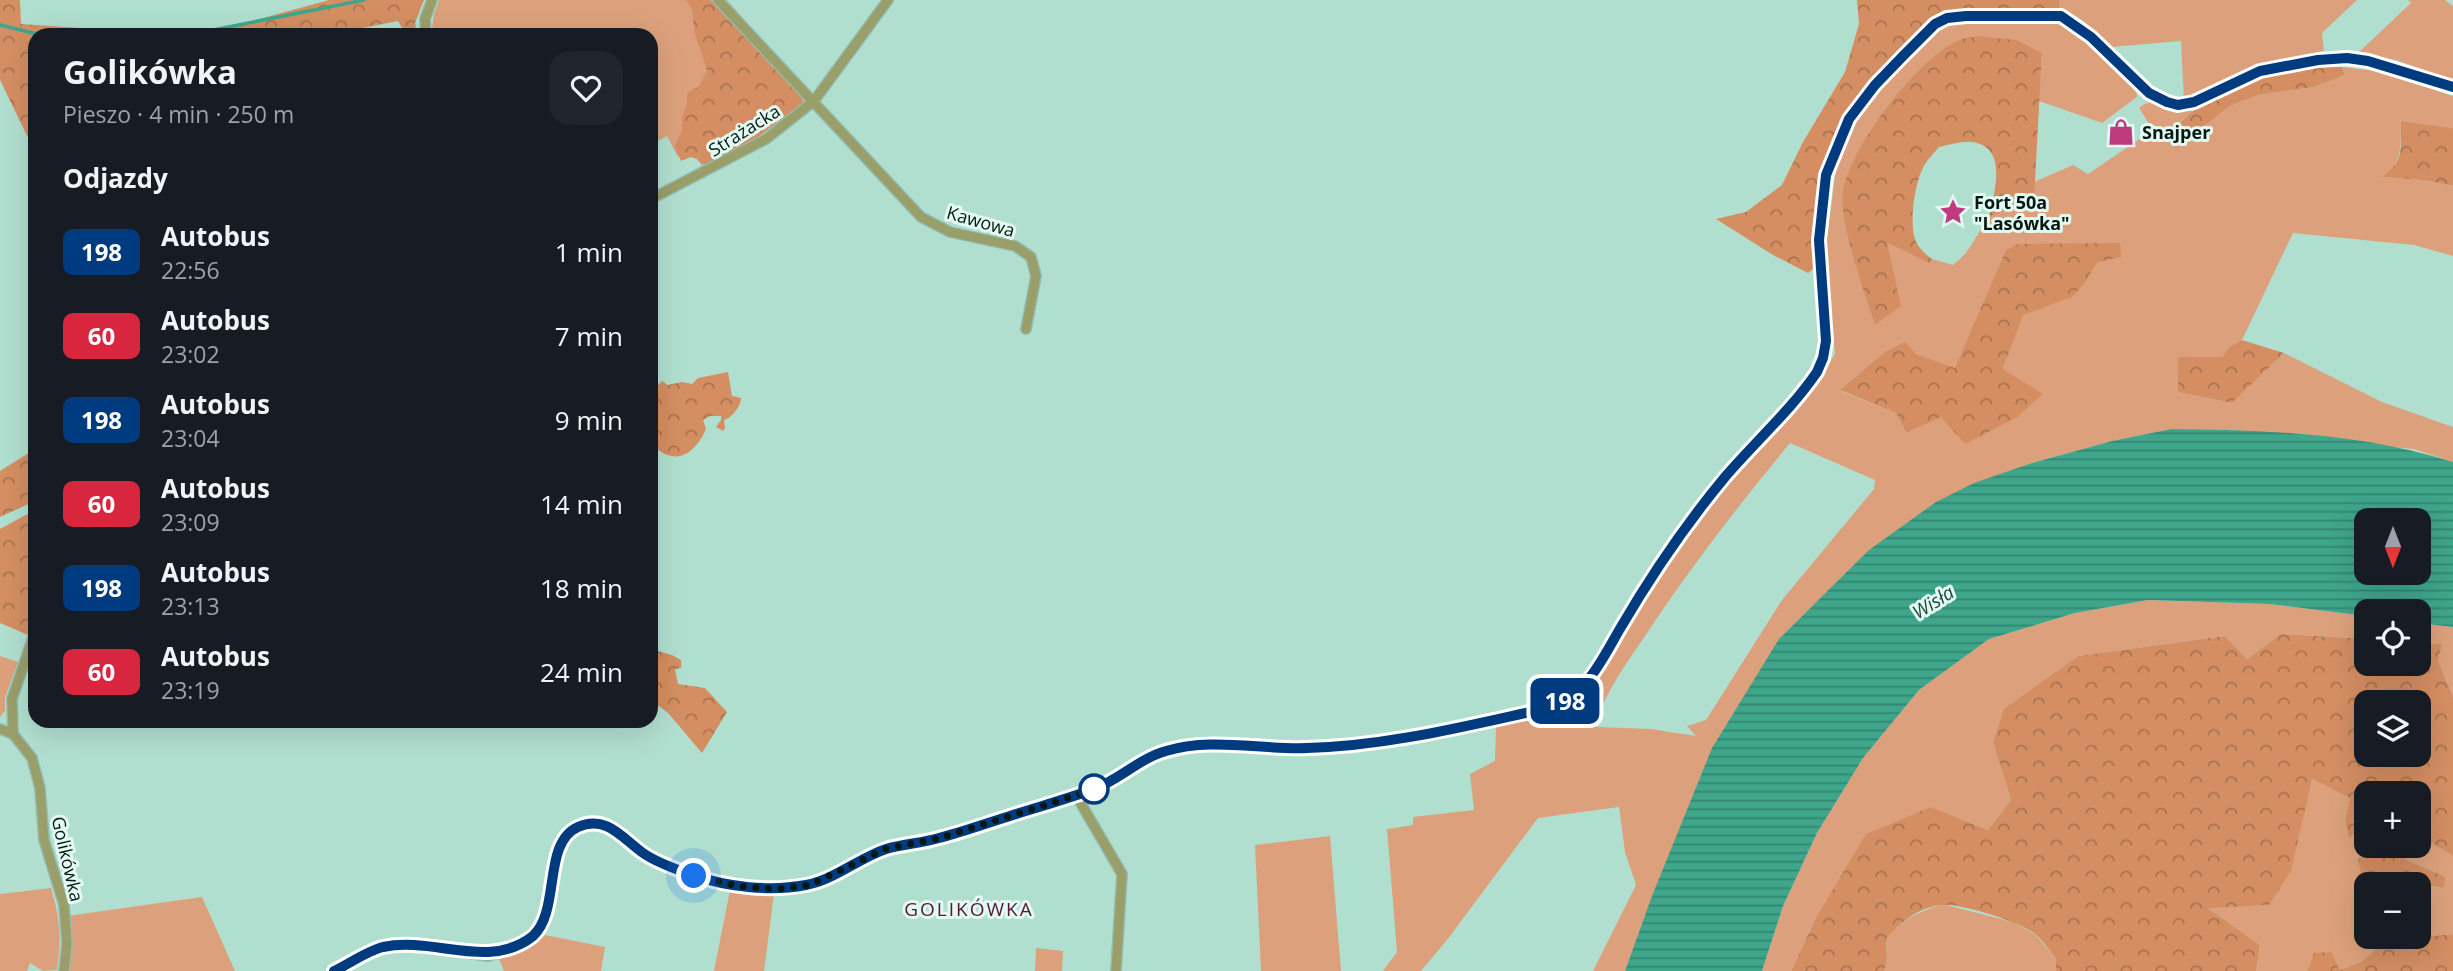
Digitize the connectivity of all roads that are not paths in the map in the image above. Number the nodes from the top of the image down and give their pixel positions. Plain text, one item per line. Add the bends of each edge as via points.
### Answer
1 (432, 0) edge
2 (718, 0) edge
3 (888, 0) edge
4 (426, 28) edge
5 (2453, 87) edge
6 (814, 101) junction
7 (658, 195) edge
8 (1026, 329) dead end
9 (28, 652) edge
10 (0, 729) edge
11 (13, 734) junction
12 (1076, 795) junction
13 (64, 971) edge
14 (334, 971) edge
15 (1116, 971) edge

1 - 4 street
2 - 6 street
3 - 6 street, Strażacka
5 - 12 street via 2347,58 2260,71 2178,105 2149,93 2091,37 2061,16 1966,16 1935,24 1875,85 1849,119 1826,175 1819,240 1826,341 1817,372 1724,478 1656,568 1581,690 1548,708 1405,738 1307,748 1245,745 1162,751 1099,788
6 - 7 street, Strażacka via 766,139
6 - 8 street, Kawowa via 922,217 950,232 1016,246 1031,257 1036,276
9 - 11 street via 12,699
10 - 11 street
11 - 13 street, Golikówka via 33,758 40,788 44,840 64,905
12 - 14 street via 940,838 885,849 810,885 776,889 694,876 643,853 618,831 600,823 578,827 558,852 547,916 535,935 513,949 488,956 412,945 381,948
12 - 15 street via 1122,874

